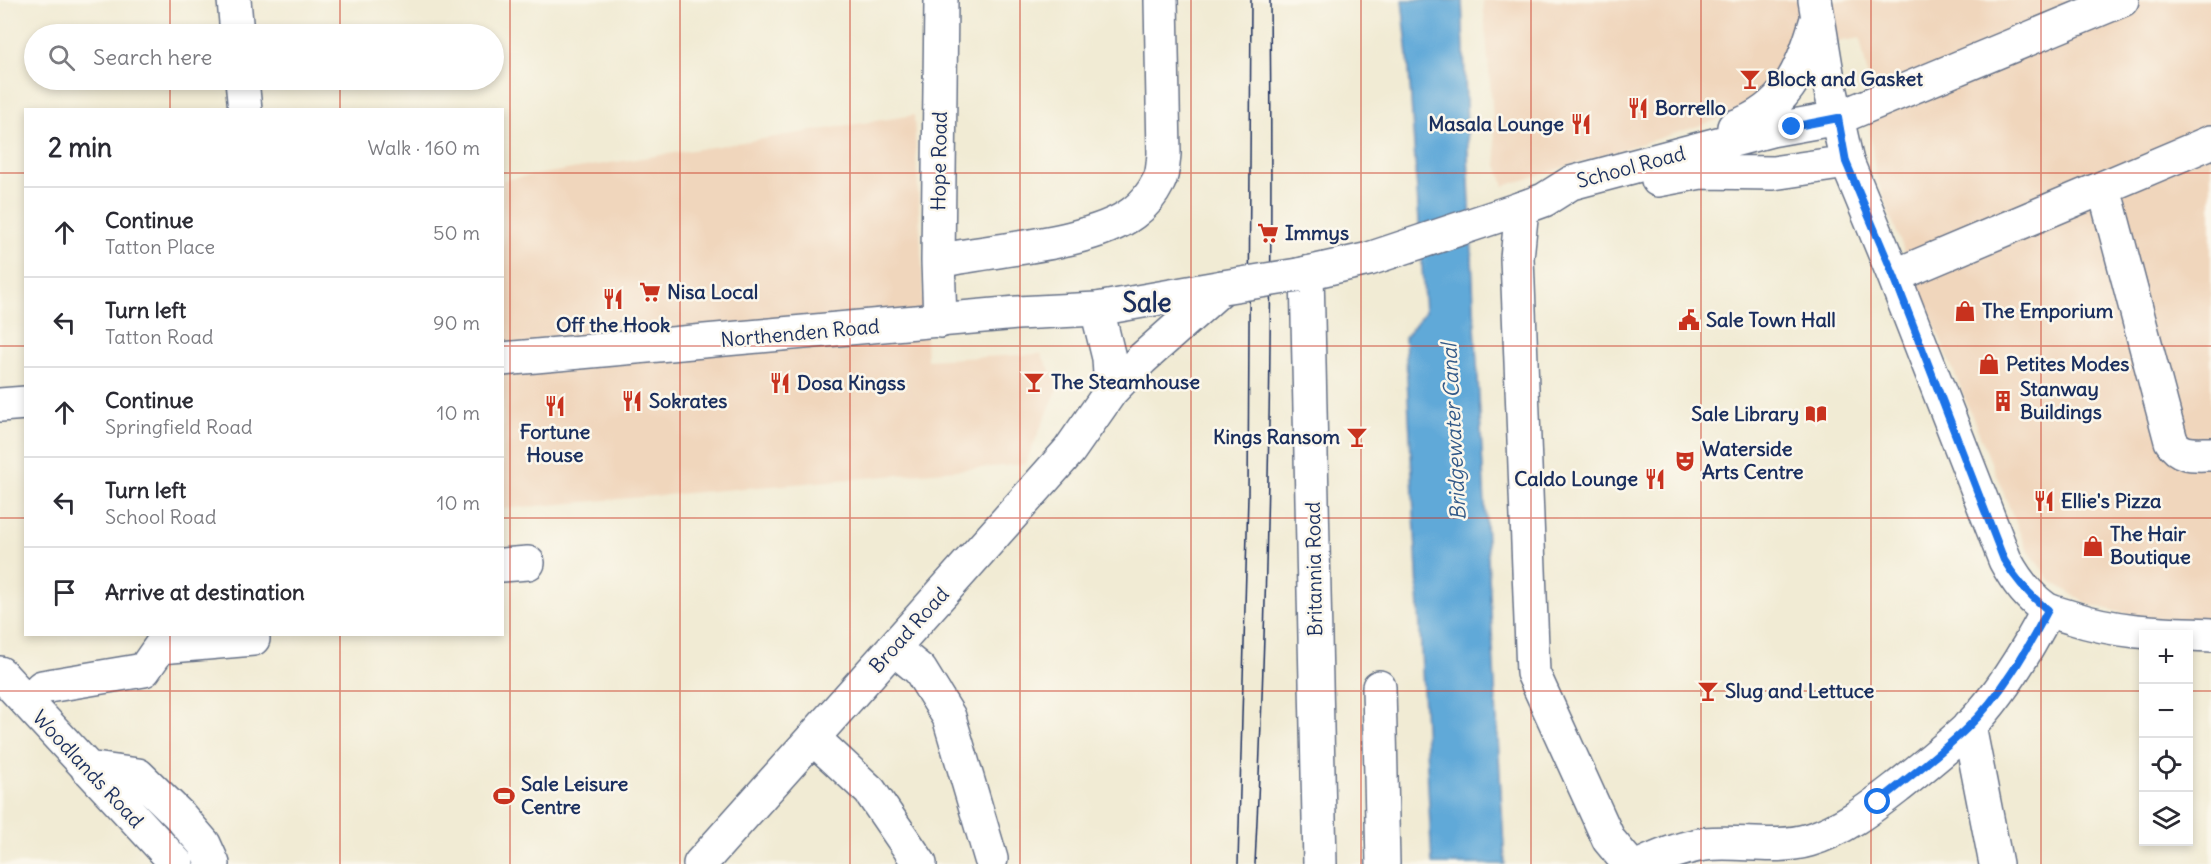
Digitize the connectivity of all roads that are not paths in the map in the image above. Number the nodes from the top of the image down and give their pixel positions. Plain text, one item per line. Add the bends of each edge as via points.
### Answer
1 (234, 0) edge
2 (941, 0) edge
3 (1161, 0) edge
4 (2122, 0) edge
5 (1816, 8) edge
6 (236, 24) edge
7 (243, 90) edge
8 (245, 108) edge
9 (1838, 118) junction
10 (2211, 142) edge
11 (1846, 162) junction
12 (1571, 183) junction
13 (2104, 188) junction
14 (1533, 204) junction
15 (938, 261) junction
16 (1302, 274) junction
17 (1894, 276) junction
18 (1223, 287) junction
19 (1097, 309) junction
20 (940, 321) junction
21 (504, 359) edge
22 (1111, 391) junction
23 (24, 402) edge
24 (0, 405) edge
25 (2211, 454) edge
26 (2048, 610) junction
27 (2211, 635) edge
28 (253, 639) dead end
29 (894, 648) junction
30 (0, 673) edge
31 (1379, 687) dead end
32 (27, 702) junction
33 (1969, 726) junction
34 (813, 738) junction
35 (87, 768) junction
36 (1751, 854) edge
37 (991, 859) dead end
38 (177, 864) edge
39 (213, 864) edge
40 (700, 864) edge
41 (920, 864) edge
42 (1320, 864) edge
43 (1383, 864) edge
44 (1629, 864) edge
45 (1644, 864) edge
46 (1996, 864) edge

1 - 6 street
2 - 15 street, Hope Road
3 - 15 street via 1164,154 1161,179 1149,198 1134,213 1110,226 1070,238
4 - 9 street, School Road
5 - 9 street
5 - 12 street via 1809,45 1799,70 1767,111 1729,129 1605,163
7 - 8 street
9 - 11 street
9 - 12 street, School Road via 1771,130
10 - 13 street
11 - 14 street via 1773,173 1701,172
11 - 17 street
12 - 14 street, School Road
13 - 17 street
13 - 25 street via 2171,441 2184,454
14 - 16 street, School Road via 1369,259
14 - 44 street via 1516,258 1533,673 1610,840
15 - 20 street, Hope Road
16 - 18 street, School Road, bridge
16 - 42 street, Britannia Road
17 - 26 street via 2004,560 2016,580
18 - 19 street, School Road
18 - 22 street, Broad Road
19 - 20 street, Northenden Road
19 - 22 street via 1109,358
20 - 21 street, Northenden Road
22 - 29 street, Broad Road via 1069,451
23 - 24 street
26 - 27 street via 2132,632
26 - 33 street via 2031,642
28 - 32 street via 160,647 144,670 42,687
29 - 34 street, Broad Road
29 - 37 street via 920,670 948,717
30 - 32 street, Woodlands Road
31 - 43 street
32 - 35 street, Woodlands Road
33 - 36 street via 1878,802 1839,828 1809,840 1770,846
33 - 46 street
34 - 40 street, Broad Road
34 - 41 street via 870,791
35 - 38 street, Woodlands Road
35 - 39 street via 138,775 204,844
36 - 45 street via 1705,844 1674,851

